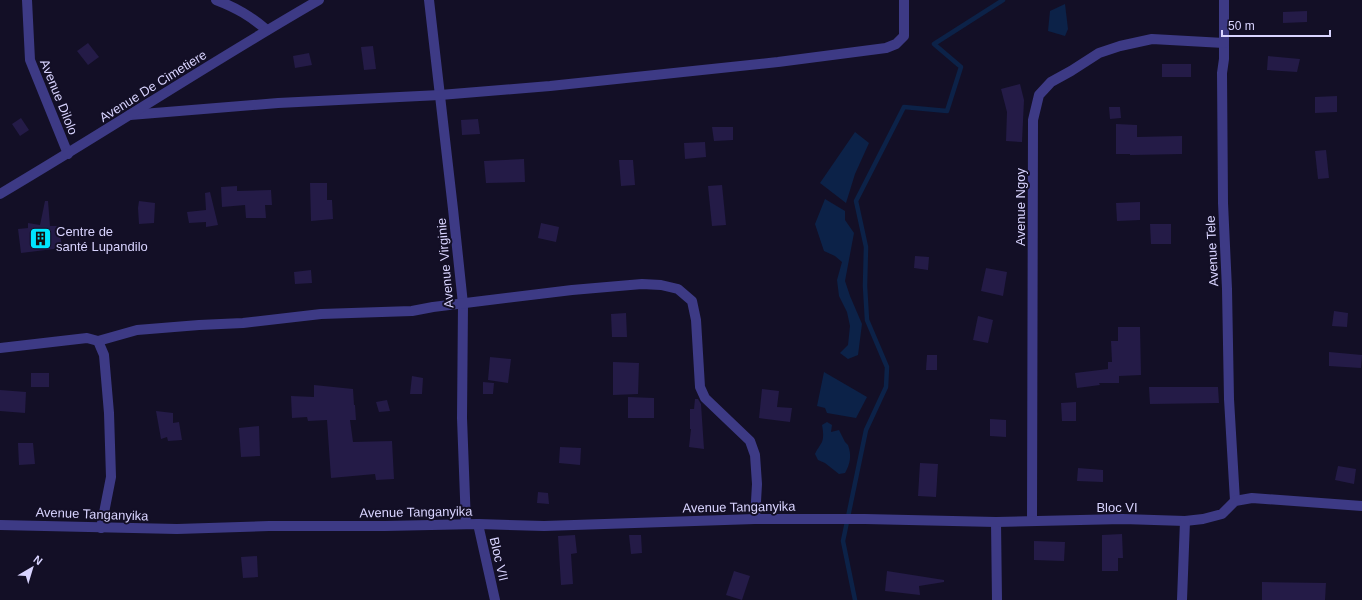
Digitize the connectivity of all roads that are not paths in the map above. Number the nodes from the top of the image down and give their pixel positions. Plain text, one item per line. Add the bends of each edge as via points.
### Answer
1 (27, 0) edge
2 (216, 0) edge
3 (319, 0) edge
4 (429, 0) edge
5 (904, 0) edge
6 (1224, 0) edge
7 (266, 30) junction
8 (1224, 43) junction
9 (440, 95) junction
10 (130, 115) junction
11 (68, 154) junction
12 (0, 194) edge
13 (463, 304) junction
14 (98, 341) junction
15 (0, 348) edge
16 (1235, 501) junction
17 (1362, 506) edge
18 (755, 519) junction
19 (865, 519) joint
20 (1185, 520) junction
21 (1032, 521) junction
22 (996, 522) junction
23 (466, 524) junction
24 (478, 524) junction
25 (0, 525) edge
26 (101, 528) junction
27 (495, 600) edge
28 (997, 600) edge
29 (1182, 600) edge

1 - 11 street, Avenue Dilolo via 30,60
2 - 7 street via 252,17
3 - 7 street, Avenue De Cimetiere
4 - 9 street, Avenue Virginie
5 - 9 street via 904,36 896,44 886,48 786,61
6 - 8 street, Avenue Tele
7 - 10 street, Avenue De Cimetiere
8 - 16 street, Avenue Tele via 1223,203
8 - 21 street, Avenue Ngoy via 1152,39 1120,46 1099,53 1051,82 1039,95 1033,120
9 - 10 street via 278,103
9 - 13 street, Avenue Virginie
10 - 11 street, Avenue De Cimetiere
11 - 12 street, Avenue De Cimetiere
13 - 14 street via 412,311 321,314 243,323 137,330
13 - 18 street via 642,284 678,289 692,301 696,320 700,387 705,398 750,441 755,455
13 - 23 street, Avenue Virginie via 462,418
14 - 15 street via 87,338
14 - 26 street via 104,356 111,470
16 - 17 street via 1252,498
16 - 20 street, Bloc VI via 1222,514 1203,520
18 - 19 street, Avenue Tanganyika
18 - 24 street, Avenue Tanganyika via 544,526
19 - 22 street, Bloc VI
20 - 21 street, Bloc VI
20 - 29 street
21 - 22 street, Bloc VI
22 - 28 street
23 - 24 street, Avenue Tanganyika
23 - 26 street, Avenue Tanganyika
24 - 27 street, Bloc VII
25 - 26 street, Avenue Tanganyika

